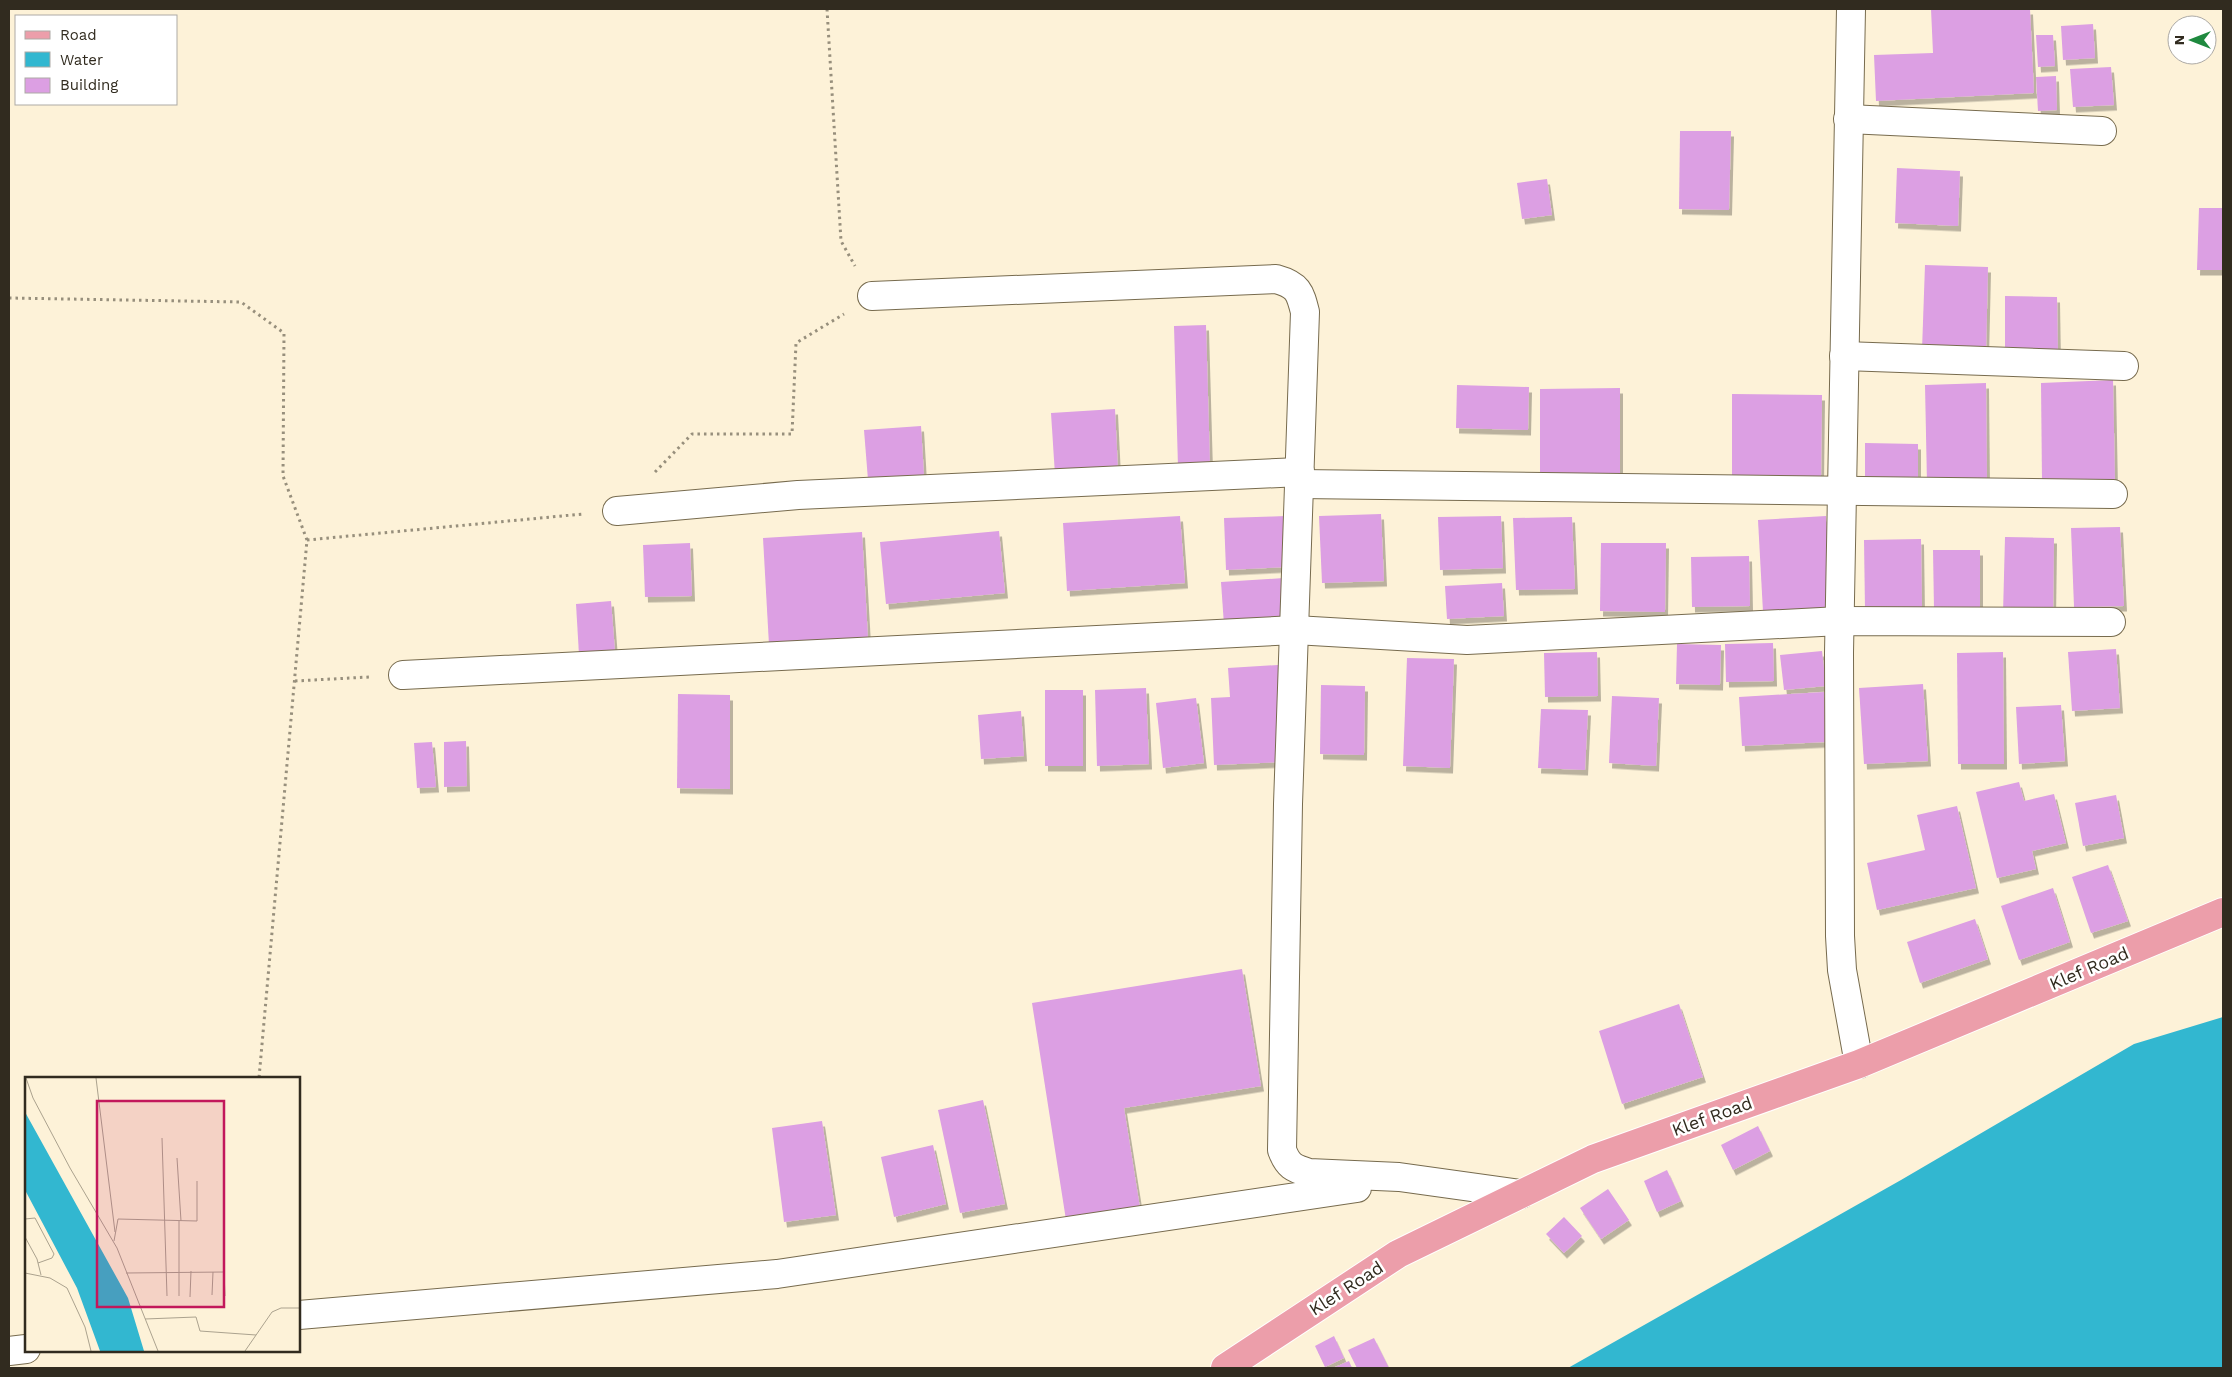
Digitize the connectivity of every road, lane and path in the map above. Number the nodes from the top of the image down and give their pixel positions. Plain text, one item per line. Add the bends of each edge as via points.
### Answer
1 (827, 9) edge
2 (1851, 9) edge
3 (1848, 119) junction
4 (2102, 131) dead end
5 (872, 296) junction
6 (9, 298) edge
7 (1844, 356) junction
8 (2124, 366) dead end
9 (1300, 478) junction
10 (1842, 490) junction
11 (2113, 494) dead end
12 (617, 511) junction
13 (307, 540) junction
14 (1840, 621) junction
15 (2111, 622) dead end
16 (1295, 630) junction
17 (403, 675) joint
18 (295, 681) junction
19 (2223, 912) edge
20 (1859, 1064) junction
21 (259, 1077) edge
22 (1416, 1179) junction
23 (1521, 1194) junction
24 (300, 1315) edge
25 (25, 1349) edge
26 (9, 1351) edge
27 (1225, 1368) edge

1 - 5 path via 841,241
2 - 3 street
3 - 4 street
3 - 7 street
5 - 9 street via 1276,279 1289,282 1300,293 1305,312
5 - 12 path via 796,343 792,434 692,434
6 - 13 path via 241,302 284,333 283,476
7 - 8 street
7 - 10 street
9 - 10 street
9 - 12 street via 798,495
9 - 16 street
10 - 11 street
10 - 14 street
12 - 13 path
13 - 18 path
14 - 15 street
14 - 16 street via 1467,640
14 - 20 street via 1840,936 1842,970
16 - 17 street
16 - 22 street via 1288,804 1282,1150 1286,1162 1296,1170 1309,1173
17 - 18 path
18 - 21 path
19 - 20 main road, Klef Road
20 - 23 main road, Klef Road via 1593,1159
22 - 23 street
22 - 24 street via 777,1274
23 - 27 main road, Klef Road via 1398,1254
25 - 26 street

